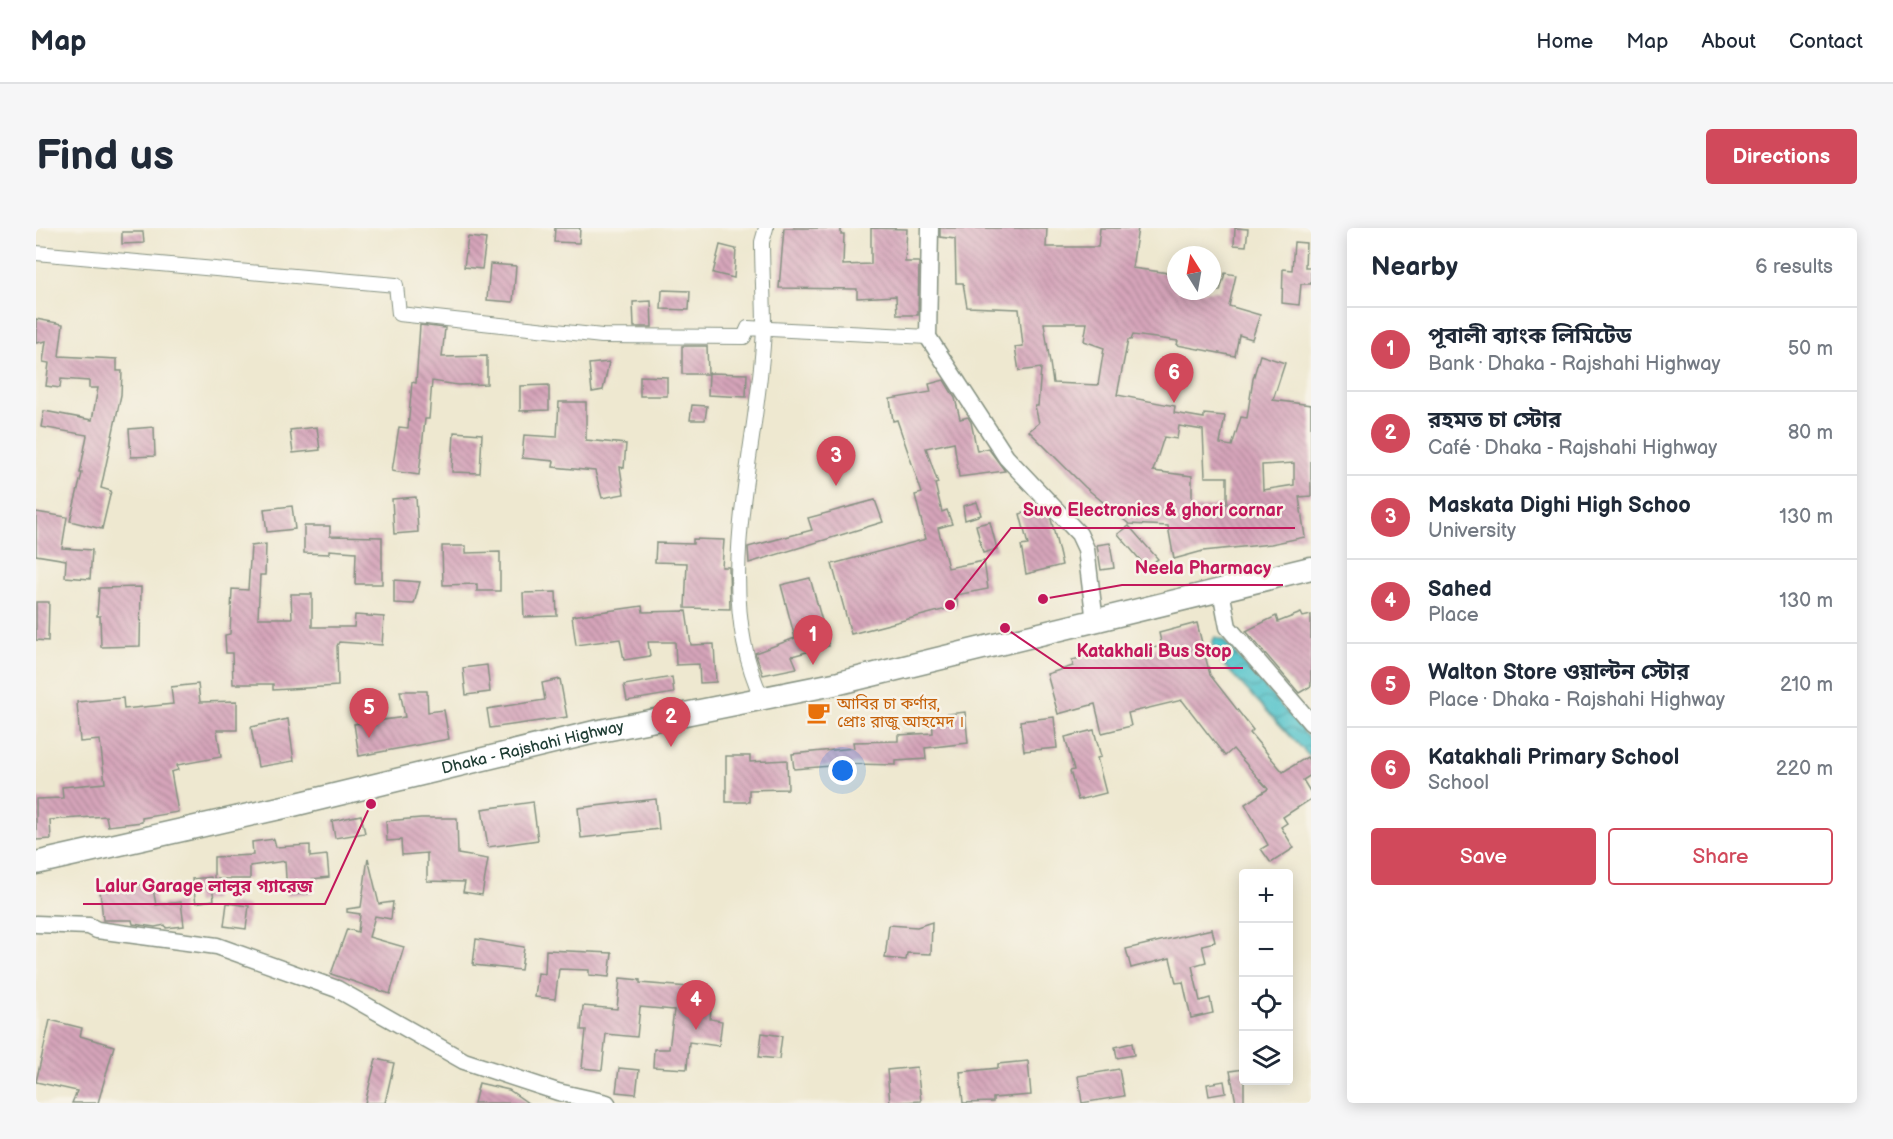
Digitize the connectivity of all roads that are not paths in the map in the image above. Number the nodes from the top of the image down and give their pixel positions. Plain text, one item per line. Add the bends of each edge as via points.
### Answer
1 (766, 228) edge
2 (930, 228) edge
3 (36, 253) edge
4 (764, 328) junction
5 (928, 337) junction
6 (1311, 568) edge
7 (1221, 591) junction
8 (1095, 622) junction
9 (762, 699) junction
10 (1311, 723) edge
11 (36, 863) edge
12 (36, 924) edge
13 (607, 1103) edge

1 - 4 street via 762,242
2 - 5 street
3 - 4 street via 396,285 399,314 602,336 744,337 748,328
4 - 5 street
4 - 9 street via 739,552 740,618 750,673
5 - 8 street via 1006,457 1079,534 1086,549
6 - 7 highway, Dhaka - Rajshahi Highway
7 - 8 highway, Dhaka - Rajshahi Highway
7 - 10 street via 1228,627
8 - 9 highway, Dhaka - Rajshahi Highway
9 - 11 highway, Dhaka - Rajshahi Highway via 595,732
12 - 13 street via 89,926 217,946 337,989 464,1061 558,1092

